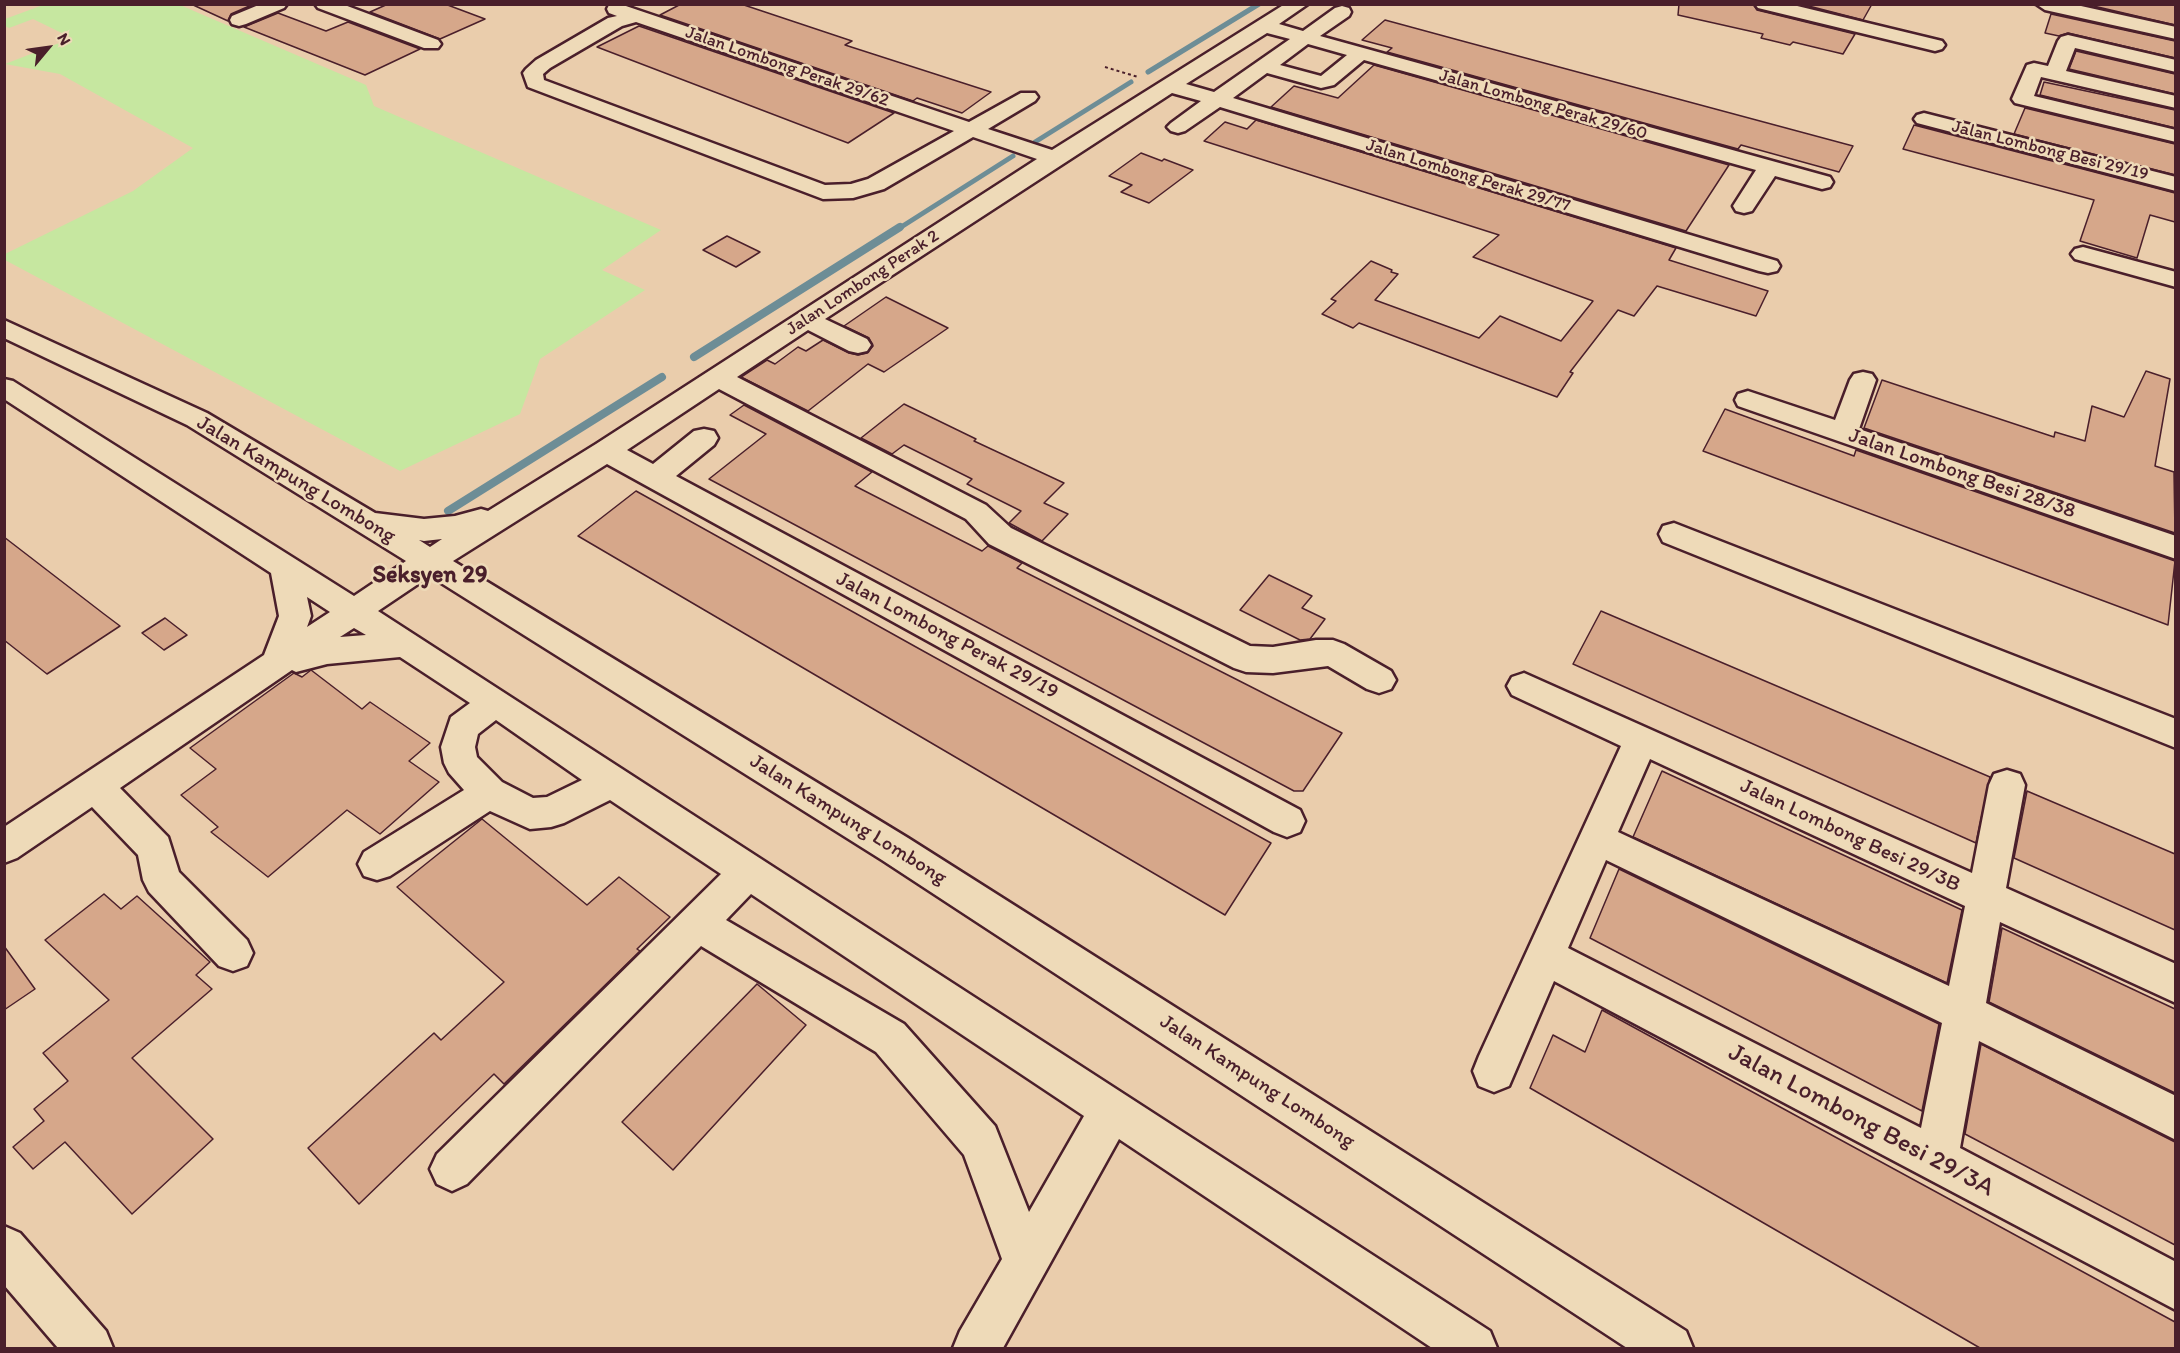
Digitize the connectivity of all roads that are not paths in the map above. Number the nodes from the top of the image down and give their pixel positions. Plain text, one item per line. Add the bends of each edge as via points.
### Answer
1 (278, 4) edge
2 (324, 4) edge
3 (603, 4) edge
4 (1299, 4) edge
5 (1764, 4) edge
6 (2046, 4) edge
7 (1342, 12) dead end
8 (636, 16) junction
9 (240, 20) dead end
10 (1264, 26) junction
11 (2175, 33) edge
12 (1304, 38) junction
13 (431, 44) dead end
14 (1935, 45) dead end
15 (1360, 54) junction
16 (1263, 66) junction
17 (2175, 66) edge
18 (2055, 74) junction
19 (1168, 85) junction
20 (1028, 97) dead end
21 (1216, 99) junction
22 (2175, 102) edge
23 (1924, 119) dead end
24 (1178, 127) dead end
25 (971, 130) junction
26 (2175, 136) edge
27 (1054, 158) junction
28 (1769, 167) junction
29 (1822, 182) dead end
30 (2175, 184) edge
31 (1744, 206) dead end
32 (2083, 254) dead end
33 (1768, 266) dead end
34 (2175, 280) edge
35 (807, 320) junction
36 (4, 328) edge
37 (858, 345) dead end
38 (718, 378) junction
39 (1863, 380) dead end
40 (4, 387) edge
41 (1748, 400) dead end
42 (1844, 434) junction
43 (704, 438) dead end
44 (606, 451) junction
45 (655, 478) junction
46 (508, 512) junction
47 (368, 523) junction
48 (1674, 534) dead end
49 (2175, 548) edge
50 (428, 562) junction
51 (285, 566) junction
52 (494, 603) junction
53 (356, 611) junction
54 (406, 644) junction
55 (277, 665) junction
56 (1379, 680) dead end
57 (1524, 686) dead end
58 (495, 702) junction
59 (2175, 734) edge
60 (1641, 740) junction
61 (612, 782) junction
62 (2007, 785) dead end
63 (95, 788) junction
64 (489, 793) junction
65 (1287, 820) dead end
66 (4, 847) edge
67 (1619, 848) dead end
68 (377, 864) dead end
69 (748, 872) junction
70 (1985, 898) junction
71 (698, 924) junction
72 (233, 953) dead end
73 (1545, 956) junction
74 (2175, 984) edge
75 (1964, 1013) junction
76 (1494, 1071) dead end
77 (1112, 1111) junction
78 (2175, 1119) edge
79 (1936, 1159) junction
80 (452, 1169) dead end
81 (4, 1249) edge
82 (1026, 1262) junction
83 (2175, 1287) edge
84 (88, 1348) edge
85 (977, 1348) edge
86 (1473, 1348) edge
87 (1669, 1348) edge

1 - 9 street
2 - 13 street
3 - 8 street, Jalan Lombong Perak 29/62
4 - 10 street, Jalan Lombong Perak 2
5 - 14 street
6 - 11 street
7 - 12 street
8 - 25 street, Jalan Lombong Perak 29/62
8 - 25 street via 615,22 543,64 533,73 535,83 823,192 853,191 876,184
10 - 12 street, Jalan Lombong Perak 29/60
10 - 19 street, Jalan Lombong Perak 2
12 - 15 street, Jalan Lombong Perak 29/60
12 - 16 street
15 - 16 street via 1321,82
15 - 28 street, Jalan Lombong Perak 29/60
16 - 21 street
17 - 18 street via 2068,41
18 - 22 street
18 - 26 street via 2034,69 2022,99
19 - 21 street, Jalan Lombong Perak 29/77
19 - 27 street, Jalan Lombong Perak 2
20 - 25 street
21 - 24 street
21 - 33 street, Jalan Lombong Perak 29/77
23 - 30 street, Jalan Lombong Besi 29/19
25 - 27 street, Jalan Lombong Perak 29/62
27 - 35 street, Jalan Lombong Perak 2
28 - 29 street, Jalan Lombong Perak 29/60
28 - 31 street
32 - 34 street
35 - 37 street
35 - 38 street, Jalan Lombong Perak 2
36 - 47 street, Jalan Kampung Lombong via 197,419
38 - 44 street, Jalan Lombong Perak 2
38 - 56 street via 976,512 1000,536 1246,658 1273,660 1333,653
39 - 42 street
40 - 51 street
41 - 42 street, Jalan Lombong Besi 28/38
42 - 49 street, Jalan Lombong Besi 28/38
43 - 45 street
44 - 45 street, Jalan Lombong Perak 29/19
44 - 46 street, Jalan Lombong Perak 2
45 - 65 street, Jalan Lombong Perak 29/19
46 - 47 street via 424,530
46 - 50 street, Jalan Lombong Perak 2
46 - 52 street via 477,545 472,560
47 - 50 street, Jalan Kampung Lombong
48 - 59 street
50 - 52 street, Jalan Kampung Lombong
50 - 53 street, Jalan Lombong Perak 2
51 - 53 street
51 - 55 street via 295,616
52 - 87 street, Jalan Kampung Lombong via 895,849
53 - 54 street
53 - 55 street, Jalan Lombong Perak 2
54 - 55 street via 327,651
54 - 58 street
55 - 63 street, Jalan Lombong Perak 2
57 - 60 street, Jalan Lombong Besi 29/3B
58 - 61 street
58 - 64 street via 463,727 458,747 461,763
60 - 70 street, Jalan Lombong Besi 29/3B
60 - 73 street
61 - 64 street via 551,812 530,814
61 - 69 street
62 - 70 street
63 - 66 street, Jalan Lombong Perak 2
63 - 72 street via 155,848 162,880
64 - 68 street
67 - 75 street
69 - 71 street
69 - 77 street
70 - 74 street, Jalan Lombong Besi 29/3B
70 - 75 street
71 - 80 street
71 - 82 street via 890,1038 980,1141
73 - 76 street
73 - 79 street, Jalan Lombong Besi 29/3A
75 - 78 street
75 - 79 street
77 - 82 street
77 - 86 street
79 - 83 street, Jalan Lombong Besi 29/3A
81 - 84 street
82 - 85 street

